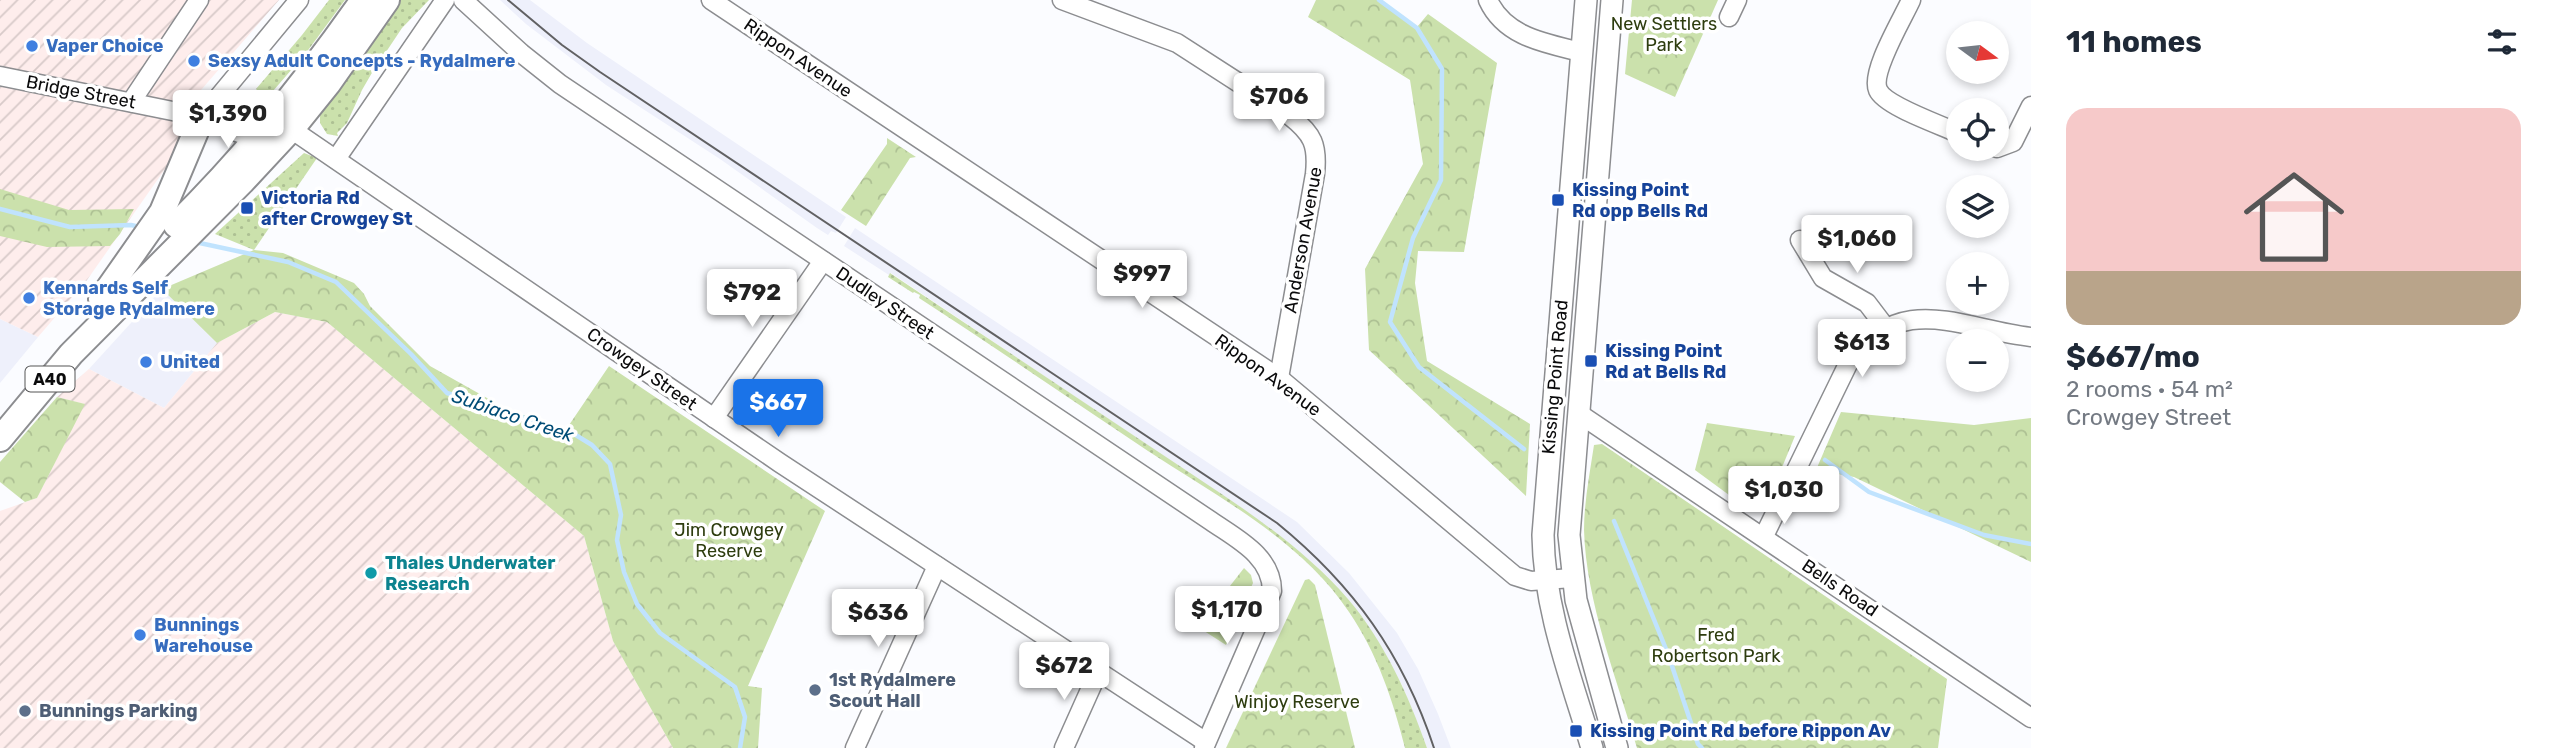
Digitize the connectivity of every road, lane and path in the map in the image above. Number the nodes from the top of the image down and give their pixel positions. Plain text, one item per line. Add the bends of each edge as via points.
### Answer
1 (199, 0) edge
2 (299, 0) edge
3 (363, 0) edge
4 (387, 0) edge
5 (445, 0) edge
6 (463, 0) edge
7 (711, 0) edge
8 (1062, 0) edge
9 (1488, 0) edge
10 (1586, 0) edge
11 (1612, 0) edge
12 (1737, 0) edge
13 (1911, 0) edge
14 (1729, 17) dead end
15 (1581, 52) junction
16 (0, 76) edge
17 (131, 102) junction
18 (2031, 106) edge
19 (210, 117) junction
20 (1946, 127) edge
21 (291, 129) junction
22 (258, 136) junction
23 (2009, 144) edge
24 (336, 159) junction
25 (201, 213) junction
26 (1800, 240) dead end
27 (152, 252) junction
28 (823, 261) junction
29 (1886, 328) junction
30 (2031, 337) edge
31 (1279, 378) junction
32 (1578, 413) junction
33 (0, 414) edge
34 (714, 418) junction
35 (0, 439) edge
36 (1764, 537) junction
37 (937, 566) junction
38 (1572, 578) junction
39 (1546, 581) junction
40 (1098, 672) junction
41 (2031, 717) edge
42 (1205, 745) edge
43 (855, 748) edge
44 (1064, 748) edge
45 (1592, 748) edge
46 (1616, 748) edge

1 - 17 street
2 - 19 street via 218,97
3 - 22 highway, A40
4 - 21 highway, A40
5 - 24 street
6 - 28 street, Dudley Street via 560,84
7 - 31 street, Rippon Avenue
8 - 31 street, Anderson Avenue via 1177,43 1290,117 1313,140 1315,174
9 - 15 street via 1495,14 1521,34
10 - 15 main road, Kissing Point Road
11 - 32 main road, Kissing Point Road
12 - 14 street
13 - 20 street via 1876,83 1889,100
15 - 39 main road, Kissing Point Road via 1546,479
16 - 17 street, Bridge Street
17 - 19 street, Bridge Street
18 - 23 street
19 - 22 street via 234,132
19 - 27 highway via 165,206
21 - 24 street, Crowgey Street
21 - 25 highway, A40
22 - 25 highway, A40
24 - 34 street, Crowgey Street
25 - 27 highway, A40
26 - 29 street via 1823,278 1867,303
27 - 33 highway, A40 via 101,299
27 - 35 highway, A40
28 - 34 street
28 - 42 street, Dudley Street via 1247,546 1267,566 1272,591
29 - 30 street via 1913,319 1939,319
29 - 36 street via 1865,343 1848,364
31 - 39 street, Rippon Avenue via 1515,576
32 - 36 street, Bells Road
32 - 38 main road, Kissing Point Road via 1569,536
34 - 37 street, Crowgey Street
36 - 41 street, Bells Road
37 - 40 street, Crowgey Street
37 - 43 street
38 - 39 street, Rippon Avenue
38 - 46 main road, Kissing Point Road
39 - 45 main road, Kissing Point Road
40 - 42 street, Crowgey Street
40 - 44 street

